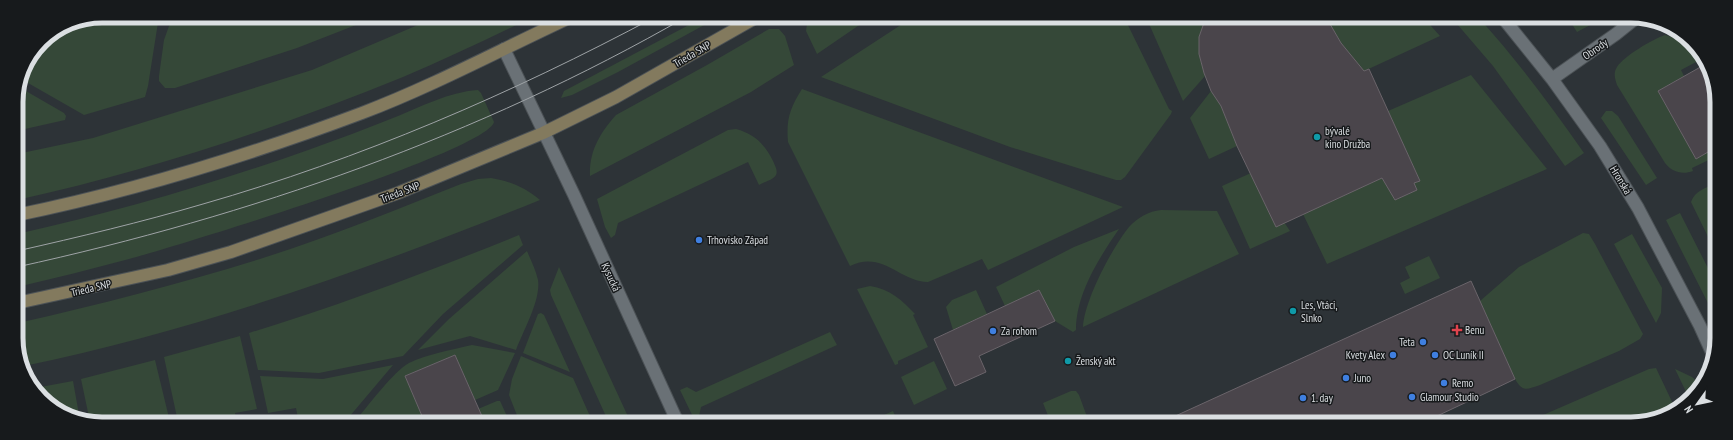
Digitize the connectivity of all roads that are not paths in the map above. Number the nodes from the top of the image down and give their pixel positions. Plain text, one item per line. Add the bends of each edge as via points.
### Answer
1 (557, 23) edge
2 (746, 23) edge
3 (1507, 23) edge
4 (1630, 23) edge
5 (504, 49) junction
6 (1552, 79) junction
7 (543, 132) junction
8 (23, 214) edge
9 (23, 303) edge
10 (1709, 347) edge
11 (675, 417) edge

1 - 5 street
2 - 7 street, Trieda SNP via 616,97
3 - 6 street, Hronská
4 - 6 street, Obrody
5 - 7 street, Kysucká
5 - 8 street via 363,112 250,152 157,181
6 - 10 street, Hronská via 1600,146 1638,208
7 - 9 street, Trieda SNP via 398,193 231,252 168,270
7 - 11 street, Kysucká

